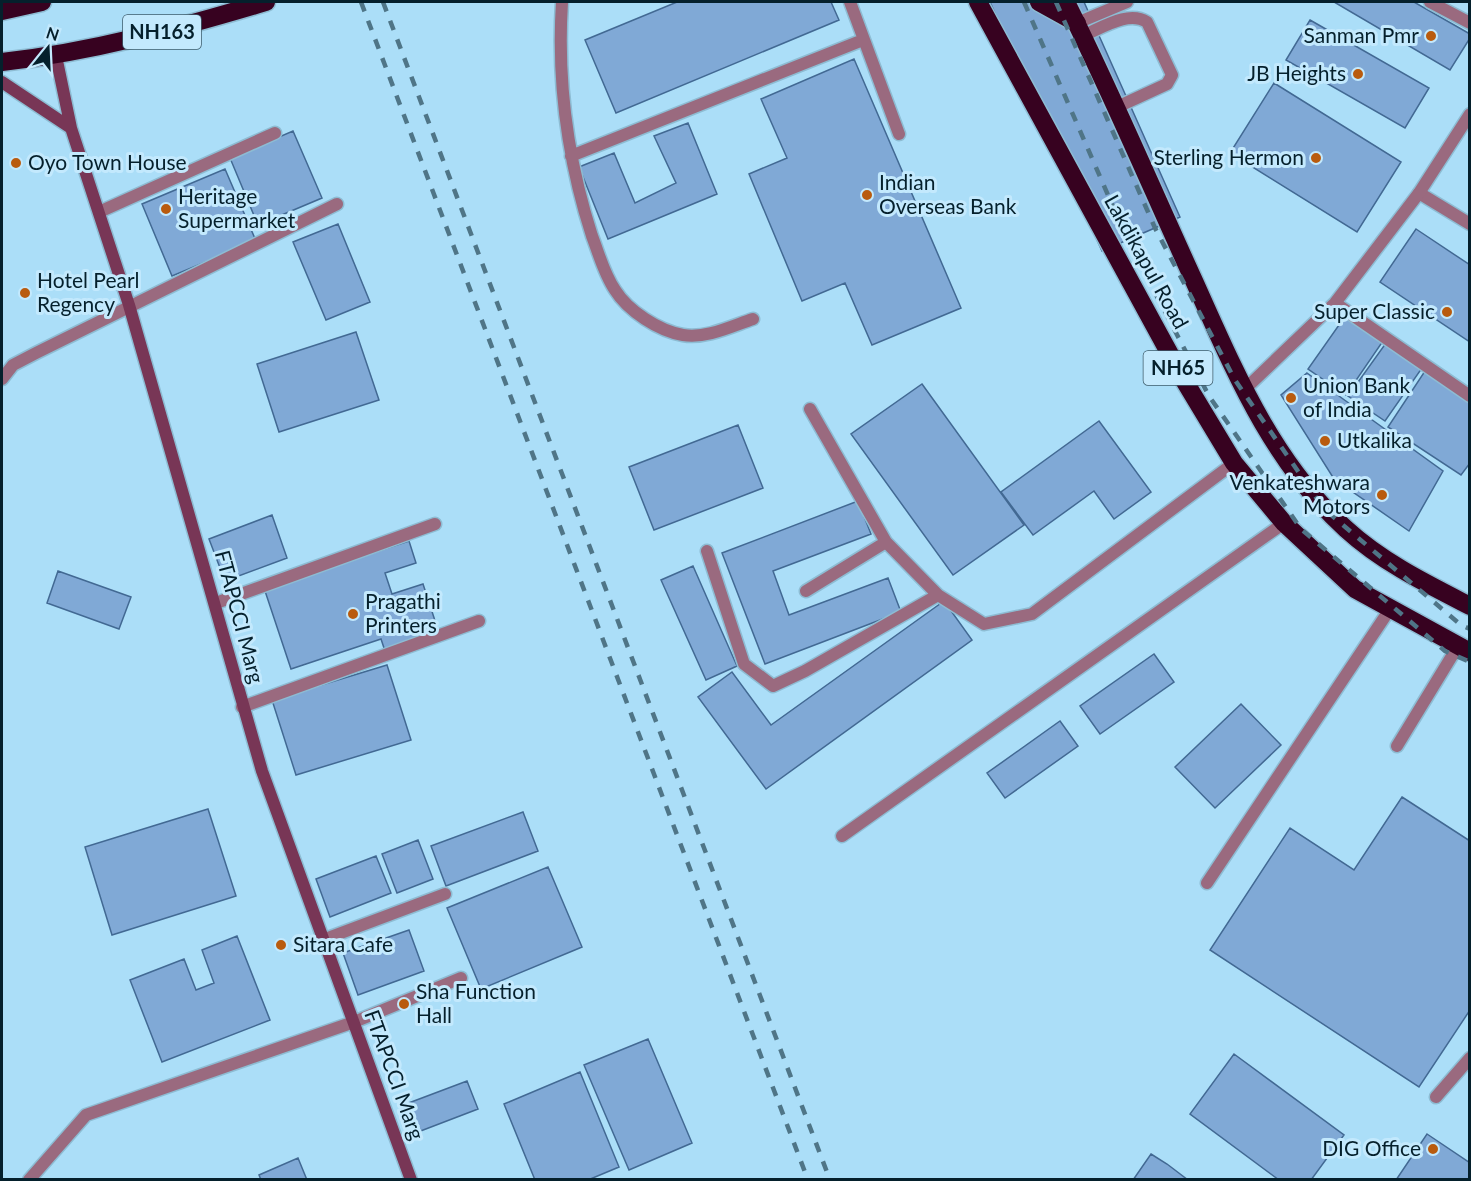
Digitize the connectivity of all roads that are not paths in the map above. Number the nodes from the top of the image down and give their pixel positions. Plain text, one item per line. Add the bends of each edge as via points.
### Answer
1 (42, 2) edge
2 (266, 2) edge
3 (562, 2) edge
4 (850, 2) edge
5 (1039, 2) edge
6 (1066, 2) edge
7 (1127, 2) edge
8 (1430, 2) edge
9 (985, 4) edge
10 (2, 11) edge
11 (1470, 23) edge
12 (1080, 29) junction
13 (863, 40) junction
14 (56, 56) junction
15 (2, 62) edge
16 (2, 82) edge
17 (1115, 108) junction
18 (1470, 114) edge
19 (71, 128) junction
20 (275, 133) dead end
21 (900, 134) dead end
22 (571, 156) junction
23 (1419, 193) junction
24 (337, 204) dead end
25 (99, 212) junction
26 (1470, 224) edge
27 (1335, 303) junction
28 (129, 305) junction
29 (753, 318) dead end
30 (2, 379) edge
31 (1244, 391) junction
32 (1470, 396) edge
33 (810, 409) dead end
34 (1234, 463) junction
35 (1284, 523) junction
36 (435, 524) dead end
37 (886, 542) junction
38 (707, 551) dead end
39 (806, 591) dead end
40 (939, 595) junction
41 (216, 603) junction
42 (1470, 606) edge
43 (1390, 609) junction
44 (479, 621) dead end
45 (1464, 650) edge
46 (243, 706) junction
47 (1397, 746) dead end
48 (842, 836) dead end
49 (1207, 883) dead end
50 (445, 894) dead end
51 (325, 939) junction
52 (461, 978) dead end
53 (354, 1022) junction
54 (1470, 1058) edge
55 (1436, 1097) dead end
56 (29, 1179) edge
57 (411, 1179) edge

1 - 10 highway
2 - 14 highway, NH163 via 177,28
3 - 22 street via 559,50
4 - 13 street
5 - 12 highway
6 - 12 highway, Lakdikapul Road / NH65
7 - 12 street
8 - 11 street
9 - 34 highway, Lakdikapul Road / NH65 via 1184,380
12 - 17 highway, Lakdikapul Road / NH65
12 - 17 street via 1129,17 1142,19 1173,75 1167,84
13 - 21 street
13 - 22 street
14 - 15 highway, NH163
14 - 19 street, FTAPCCI Marg
16 - 19 street
17 - 31 highway, Lakdikapul Road / NH65
18 - 23 street
19 - 25 street, FTAPCCI Marg
20 - 25 street
22 - 29 street via 601,263 616,292 648,321 683,335 714,333
23 - 26 street
23 - 27 street
24 - 28 street
25 - 28 street, FTAPCCI Marg
27 - 31 street
27 - 32 street
28 - 30 street via 13,365
28 - 41 street, FTAPCCI Marg
31 - 42 highway, Lakdikapul Road / NH65 via 1306,487 1347,530 1393,565
33 - 37 street
34 - 35 highway, Lakdikapul Road / NH65
34 - 40 street via 1032,614 984,624
35 - 43 highway, Lakdikapul Road / NH65 via 1355,589
35 - 48 street
36 - 41 street
37 - 39 street
37 - 40 street
38 - 40 street via 744,664 773,686
41 - 46 street, FTAPCCI Marg
43 - 45 highway, Lakdikapul Road / NH65
43 - 49 street
44 - 46 street
45 - 47 street
46 - 51 street, FTAPCCI Marg via 262,771
50 - 51 street
51 - 53 street, FTAPCCI Marg
52 - 53 street
53 - 56 street via 87,1116
53 - 57 street, FTAPCCI Marg
54 - 55 street

